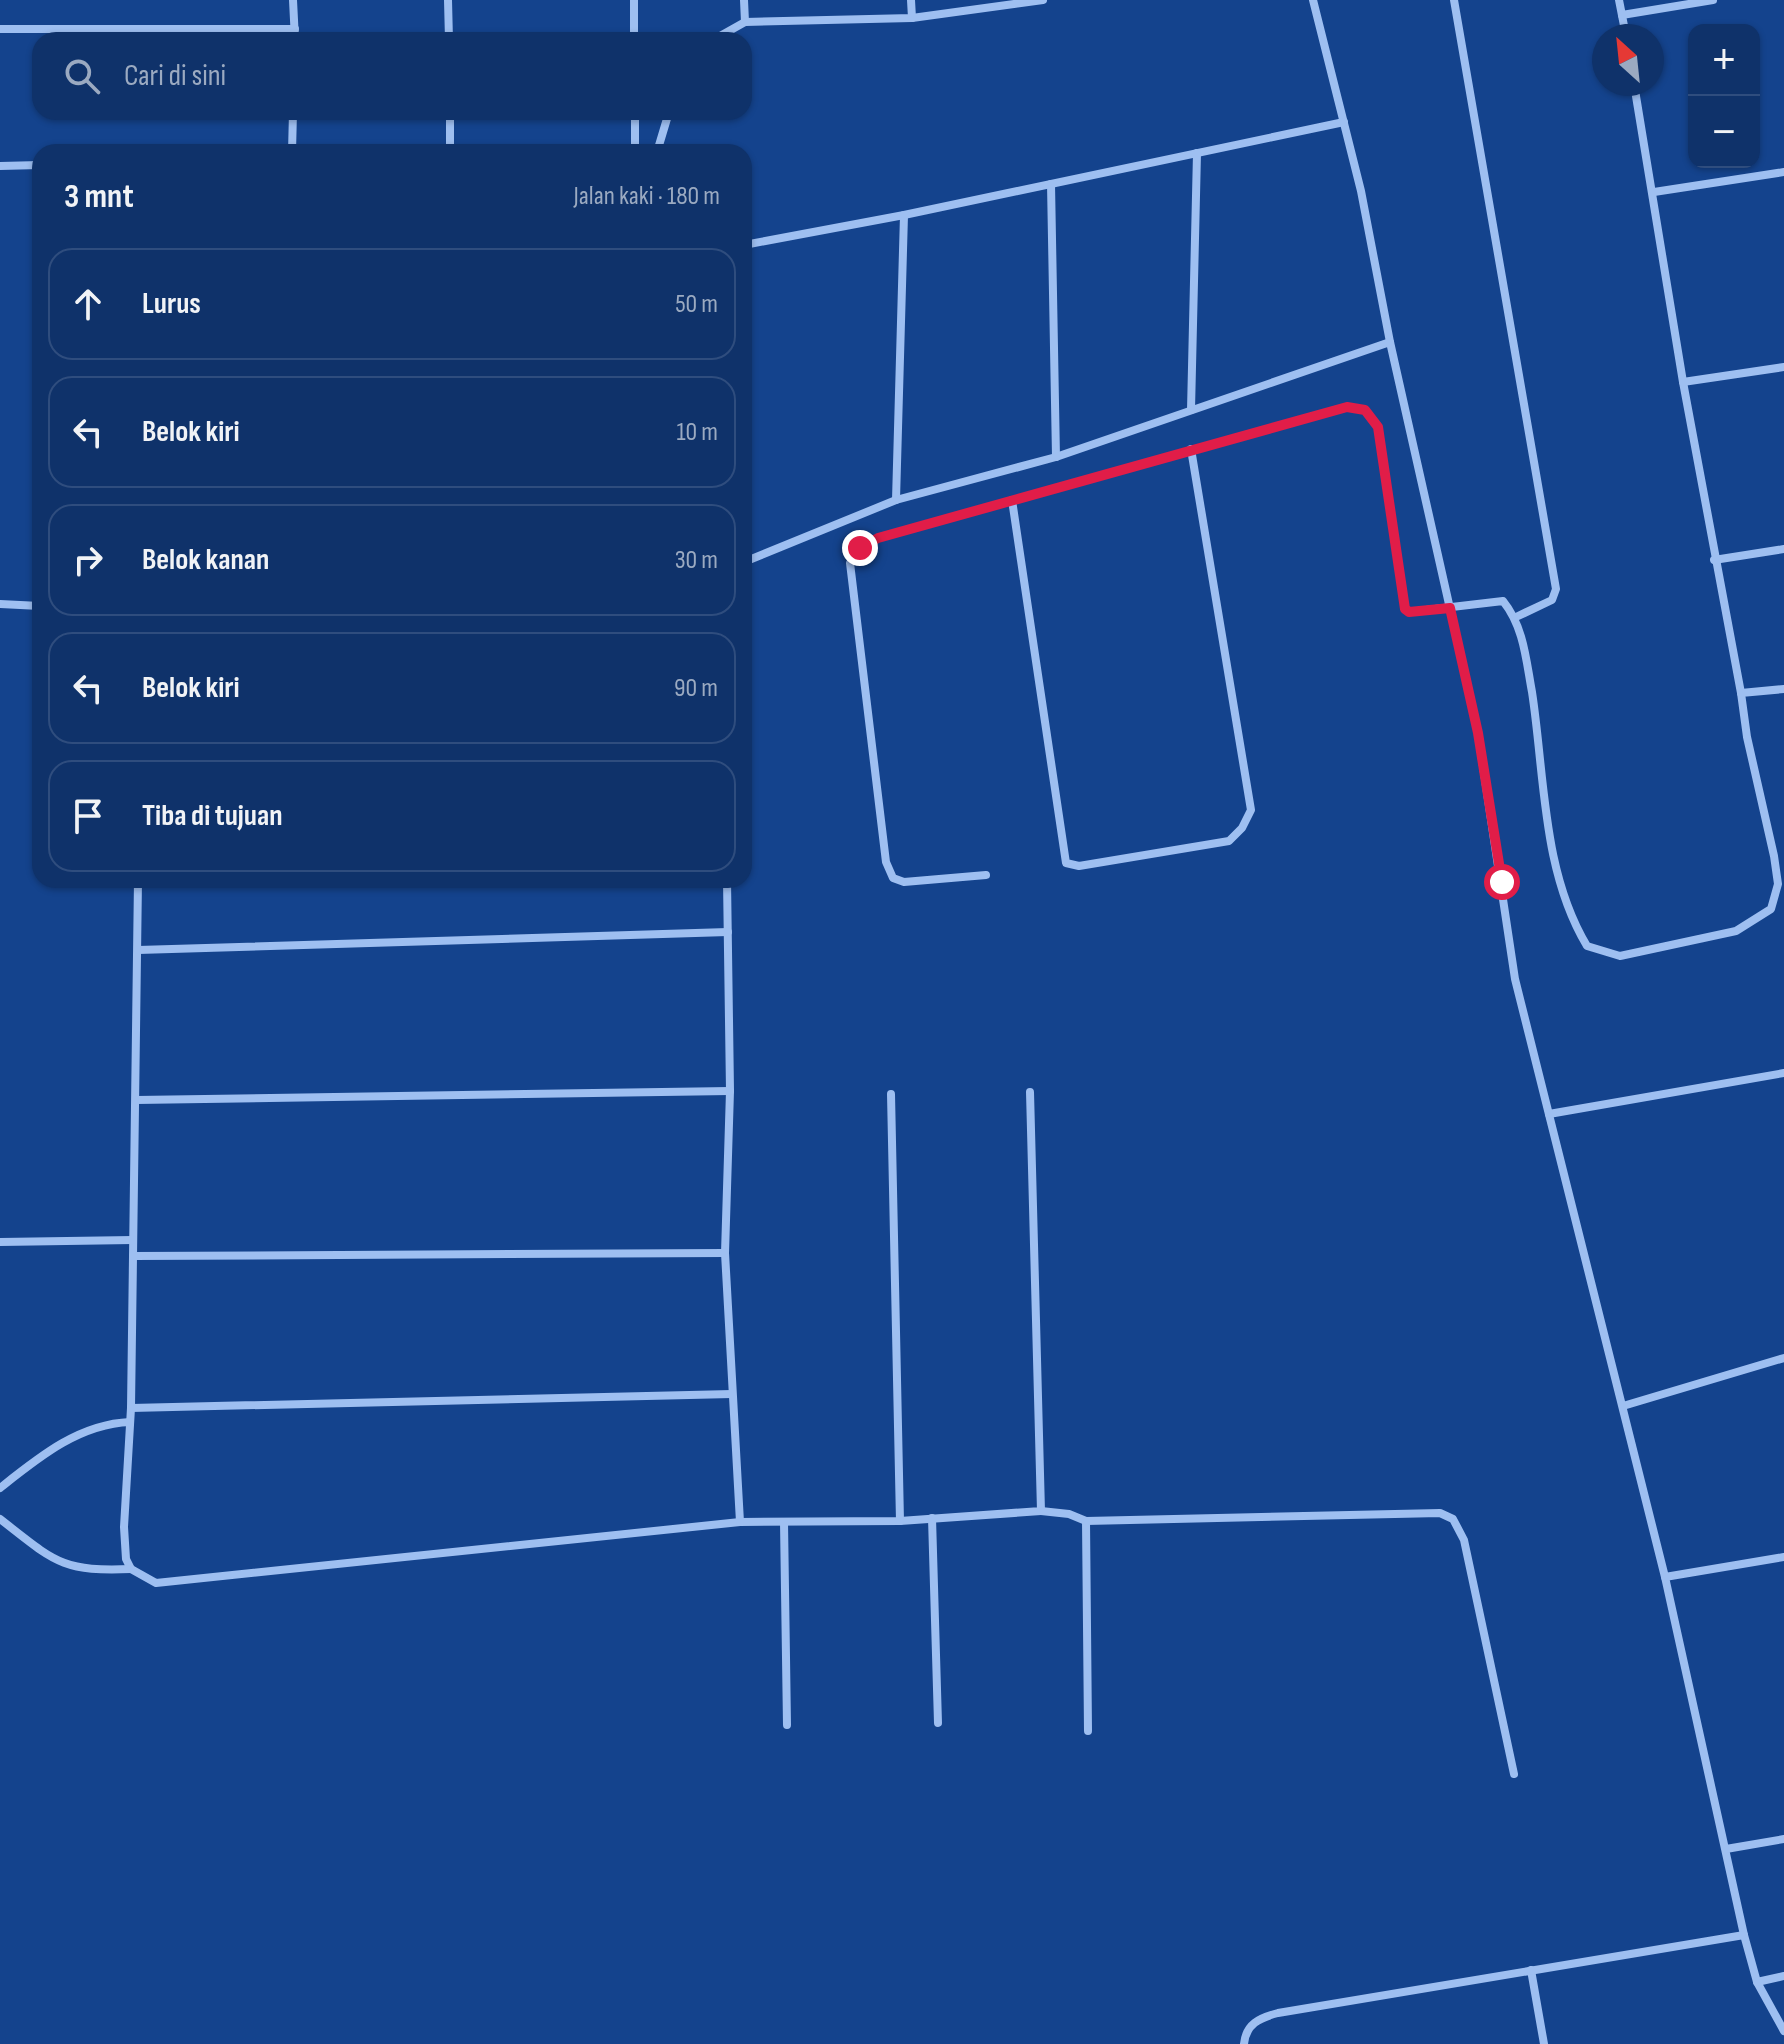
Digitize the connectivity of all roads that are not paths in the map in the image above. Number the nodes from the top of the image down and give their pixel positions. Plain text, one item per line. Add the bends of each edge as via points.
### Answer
1 (293, 0) edge
2 (448, 0) edge
3 (634, 0) edge
4 (744, 0) edge
5 (911, 0) edge
6 (1043, 0) edge
7 (1313, 0) edge
8 (1454, 0) edge
9 (1619, 0) edge
10 (1713, 0) edge
11 (1622, 15) junction
12 (912, 18) junction
13 (745, 22) junction
14 (1624, 24) edge
15 (0, 29) edge
16 (295, 29) joint
17 (449, 32) edge
18 (634, 32) edge
19 (727, 32) edge
20 (1636, 96) edge
21 (293, 120) edge
22 (450, 120) edge
23 (635, 120) edge
24 (667, 120) edge
25 (1344, 122) junction
26 (292, 144) edge
27 (450, 144) edge
28 (635, 144) edge
29 (659, 144) edge
30 (1197, 153) junction
31 (32, 165) edge
32 (0, 166) edge
33 (1784, 172) edge
34 (1051, 184) junction
35 (1654, 192) junction
36 (904, 215) junction
37 (752, 244) edge
38 (1390, 342) junction
39 (1784, 367) edge
40 (1683, 382) junction
41 (1191, 410) junction
42 (1191, 449) junction
43 (1056, 457) junction
44 (896, 500) junction
45 (1012, 500) junction
46 (1784, 549) edge
47 (752, 559) edge
48 (1714, 560) junction
49 (0, 604) edge
50 (32, 606) edge
51 (1450, 608) junction
52 (1516, 617) junction
53 (1784, 689) edge
54 (1741, 693) junction
55 (1780, 872) edge
56 (986, 875) dead end
57 (138, 888) edge
58 (727, 888) edge
59 (728, 932) junction
60 (138, 950) junction
61 (1784, 1073) edge
62 (730, 1091) junction
63 (1030, 1092) dead end
64 (891, 1094) dead end
65 (136, 1100) junction
66 (1549, 1114) junction
67 (133, 1240) junction
68 (0, 1242) edge
69 (725, 1253) junction
70 (133, 1256) junction
71 (1784, 1358) edge
72 (732, 1394) junction
73 (1623, 1406) junction
74 (131, 1408) junction
75 (130, 1422) junction
76 (0, 1488) edge
77 (1041, 1511) junction
78 (932, 1518) junction
79 (0, 1519) edge
80 (900, 1521) junction
81 (1086, 1521) junction
82 (740, 1522) junction
83 (784, 1522) junction
84 (1784, 1557) edge
85 (131, 1569) junction
86 (1665, 1577) junction
87 (938, 1723) dead end
88 (787, 1725) dead end
89 (1088, 1731) dead end
90 (1514, 1774) dead end
91 (1784, 1839) edge
92 (1726, 1849) junction
93 (1744, 1935) junction
94 (1531, 1970) junction
95 (1784, 1976) edge
96 (1757, 1982) junction
97 (1784, 2031) edge
98 (1244, 2044) edge
99 (1544, 2044) edge

1 - 16 street
2 - 17 street
3 - 18 street
4 - 13 street
5 - 12 street
6 - 12 street
7 - 25 street
8 - 52 street via 1556,589 1552,600
9 - 11 street
10 - 11 street
11 - 14 street
12 - 13 street
13 - 19 street
15 - 16 street
20 - 35 street
21 - 26 street
22 - 27 street
23 - 28 street
24 - 29 street
25 - 30 street
25 - 38 street
30 - 34 street
30 - 41 street
31 - 32 street
33 - 35 street
34 - 36 street
34 - 43 street
35 - 40 street
36 - 37 street
36 - 44 street
38 - 41 street
38 - 51 street
39 - 40 street
40 - 48 street
41 - 43 street
42 - 45 street
42 - 45 street via 1251,810 1229,841 1079,866 1066,863
42 - 51 street via 1347,407 1365,410 1378,427 1405,609
43 - 44 street
44 - 47 street
45 - 56 street via 878,538 860,548 850,563 886,862 893,878 904,882
46 - 48 street
48 - 54 street
49 - 50 street
51 - 52 street via 1503,601
51 - 66 street via 1478,733 1515,979
52 - 55 street via 1536,721 1555,872 1587,946 1620,956 1736,931 1771,909
53 - 54 street
54 - 55 street
57 - 60 street
58 - 59 street
59 - 60 street
59 - 62 street
60 - 65 street
61 - 66 street
62 - 65 street
62 - 69 street
63 - 77 street
64 - 80 street
65 - 67 street
66 - 73 street
67 - 68 street
67 - 70 street
69 - 70 street
69 - 72 street
70 - 74 street
71 - 73 street
72 - 74 street
72 - 82 street
73 - 86 street
74 - 75 street
75 - 76 street via 82,1432
75 - 85 street via 124,1527
77 - 78 street
77 - 81 street
78 - 80 street
78 - 87 street
79 - 85 street via 70,1568
80 - 83 street
81 - 89 street
81 - 90 street via 1440,1513 1453,1519 1464,1540
82 - 83 street
82 - 85 street via 156,1583
83 - 88 street
84 - 86 street
86 - 92 street
91 - 92 street
92 - 93 street
93 - 94 street
93 - 96 street
94 - 98 street via 1278,2013 1254,2022
94 - 99 street
95 - 96 street
96 - 97 street

